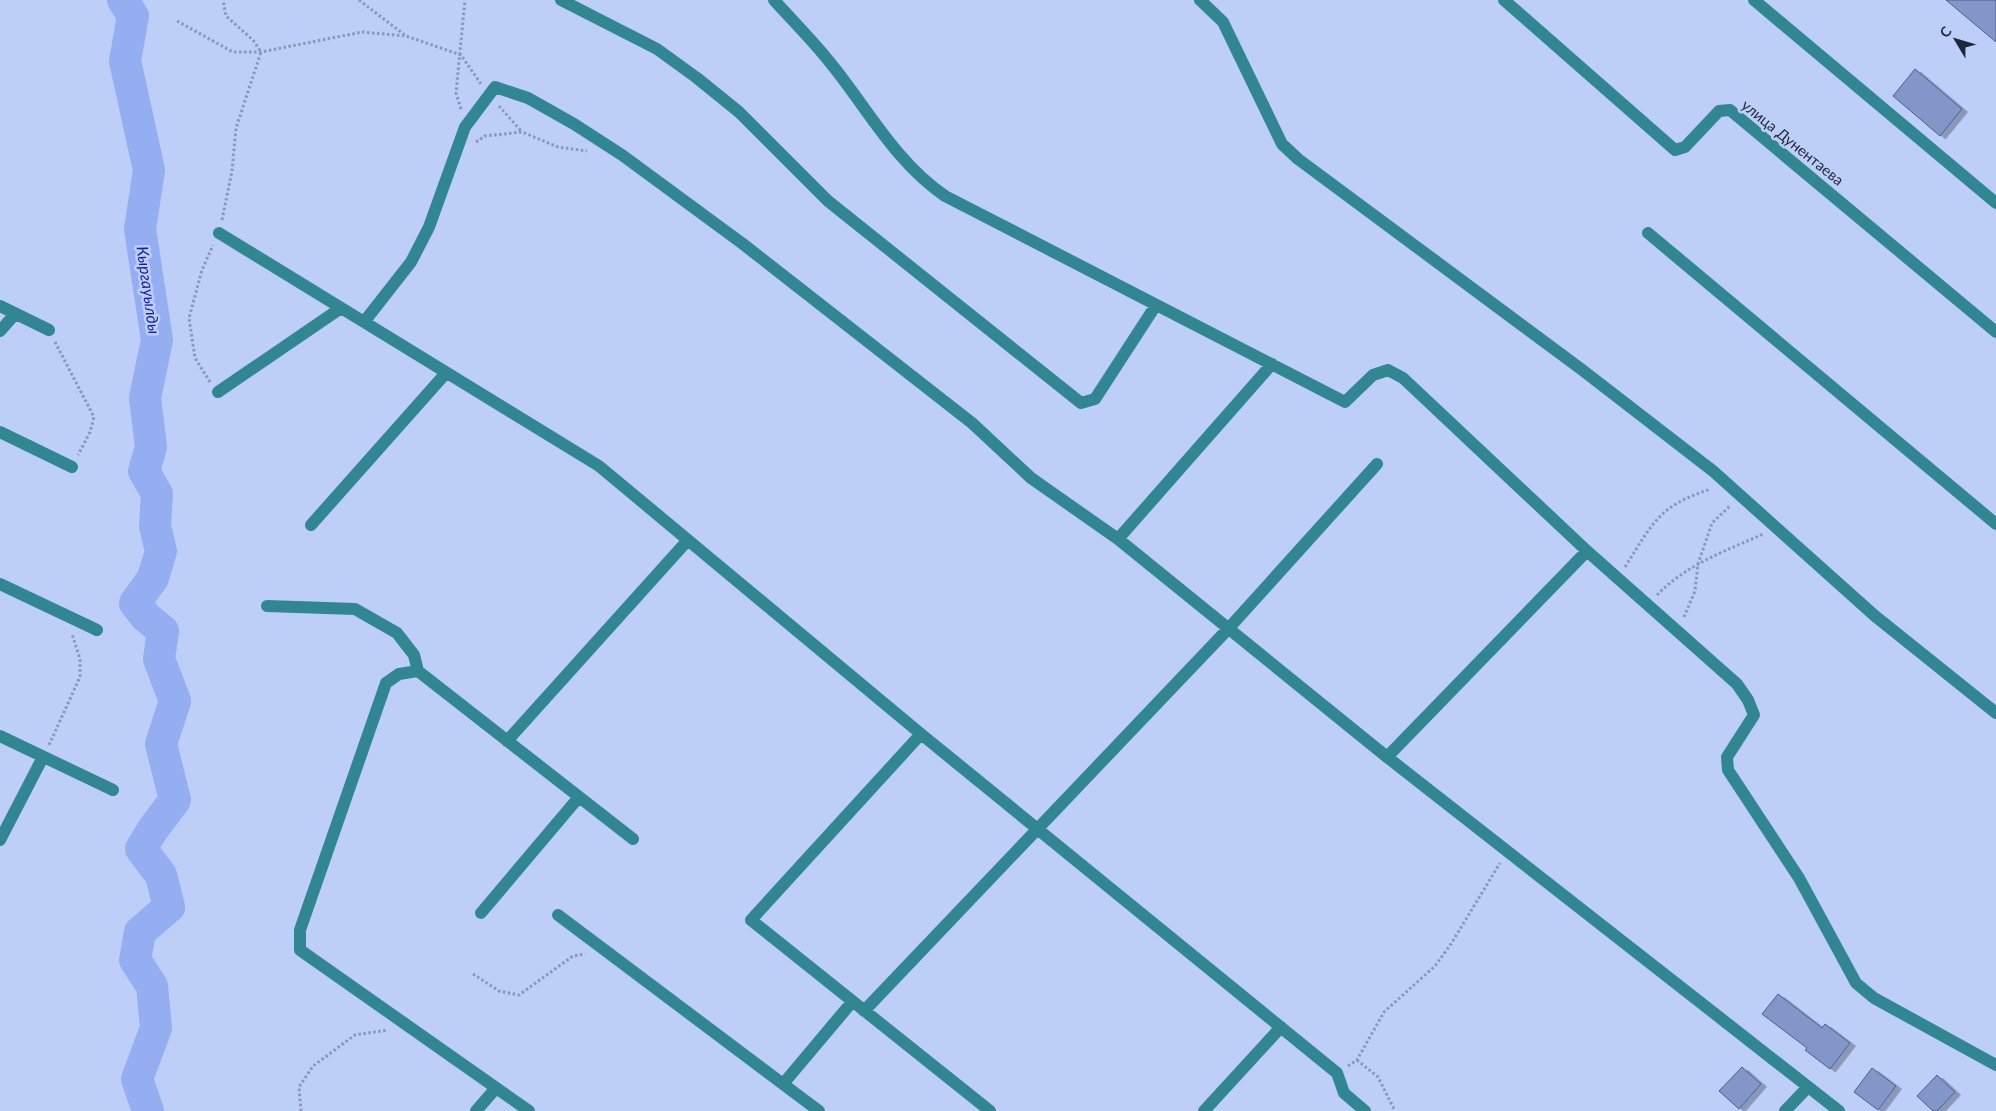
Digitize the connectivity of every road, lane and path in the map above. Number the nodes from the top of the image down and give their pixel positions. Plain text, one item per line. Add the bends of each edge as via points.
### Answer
1 (223, 0) edge
2 (359, 0) edge
3 (465, 0) edge
4 (561, 0) edge
5 (774, 0) edge
6 (1200, 0) edge
7 (1504, 0) edge
8 (1754, 0) edge
9 (177, 21) dead end
10 (406, 36) junction
11 (261, 52) junction
12 (462, 55) junction
13 (465, 127) junction
14 (595, 152) dead end
15 (454, 155) junction
16 (1996, 203) edge
17 (1648, 232) dead end
18 (219, 233) junction
19 (1156, 305) junction
20 (0, 306) edge
21 (341, 308) junction
22 (15, 314) junction
23 (364, 322) junction
24 (49, 330) joint
25 (0, 331) edge
26 (1996, 332) edge
27 (1272, 364) junction
28 (446, 372) junction
29 (218, 392) joint
30 (0, 432) edge
31 (1377, 464) dead end
32 (72, 467) joint
33 (1728, 484) junction
34 (1740, 495) junction
35 (1996, 524) edge
36 (311, 525) dead end
37 (1777, 528) junction
38 (1118, 539) junction
39 (688, 540) junction
40 (1587, 551) junction
41 (1698, 564) junction
42 (1618, 578) junction
43 (0, 584) edge
44 (1648, 605) junction
45 (267, 606) dead end
46 (67, 615) junction
47 (1229, 628) junction
48 (98, 630) dead end
49 (1677, 631) junction
50 (418, 671) junction
51 (1996, 713) edge
52 (921, 734) junction
53 (0, 736) edge
54 (507, 741) junction
55 (43, 757) junction
56 (1387, 757) junction
57 (113, 790) dead end
58 (579, 797) junction
59 (1039, 829) junction
60 (633, 839) dead end
61 (0, 840) edge
62 (1507, 851) junction
63 (481, 914) dead end
64 (558, 914) dead end
65 (605, 950) junction
66 (473, 974) dead end
67 (852, 1002) junction
68 (864, 1011) junction
69 (1281, 1027) junction
70 (409, 1028) junction
71 (1357, 1060) junction
72 (1996, 1065) edge
73 (1337, 1073) junction
74 (783, 1084) junction
75 (1808, 1086) junction
76 (496, 1088) junction
77 (301, 1111) edge
78 (476, 1111) edge
79 (529, 1111) edge
80 (819, 1111) edge
81 (990, 1111) edge
82 (1204, 1111) edge
83 (1365, 1111) edge
84 (1395, 1111) edge
85 (1785, 1111) edge
86 (1839, 1111) edge

1 - 11 path via 226,16
2 - 10 path
3 - 12 path
4 - 19 street via 657,48 697,78 739,112 828,201 1081,403 1094,399
5 - 19 street via 828,60 898,156 925,182 945,196
6 - 33 street via 1223,22 1282,144 1298,159 1573,363
7 - 26 street, улица Дунентаева via 1675,150 1685,147 1719,111 1730,110
8 - 16 street
9 - 11 path via 233,52
10 - 11 path via 362,32
10 - 12 path
11 - 18 path via 236,128 232,171
12 - 13 path via 456,94
13 - 15 street
13 - 38 street via 495,87 528,98 574,124 743,244 972,423 1031,478
14 - 15 path via 558,147 522,132 485,136
15 - 23 street via 429,227 412,262
17 - 35 street
18 - 21 street
18 - 29 path via 202,270 189,318 195,358
19 - 27 street
20 - 22 street
21 - 23 street
21 - 29 street
22 - 24 street
22 - 25 street
23 - 28 street
24 - 32 path via 94,417
27 - 38 street
27 - 40 street via 1345,402 1374,375 1388,370 1403,378
28 - 36 street
28 - 39 street via 599,466
30 - 32 street
31 - 47 street
33 - 34 street
33 - 42 path via 1694,494 1671,506 1656,519
34 - 37 street
34 - 41 path via 1712,523
37 - 41 path
37 - 51 street via 1876,616
38 - 47 street
39 - 52 street
39 - 54 street
40 - 42 street
40 - 56 street
41 - 44 path via 1672,579
41 - 49 path via 1695,591
42 - 44 street
43 - 46 street
44 - 49 street
45 - 50 street via 355,609 397,633 414,654
46 - 48 street
46 - 55 path via 80,659 80,677
47 - 56 street
47 - 59 street
49 - 72 street via 1737,684 1748,700 1754,715 1727,757 1728,770 1799,878 1856,984 1874,998
50 - 54 street
50 - 70 street via 399,674 386,683 298,942 300,950
52 - 59 street
52 - 67 street via 752,920
53 - 55 street
54 - 58 street
55 - 57 street
55 - 61 street
56 - 62 street
58 - 60 street
58 - 63 street
59 - 68 street
59 - 69 street
62 - 71 path via 1451,944 1435,966 1384,1012
62 - 75 street
64 - 65 street
65 - 66 path via 573,956 519,995 499,991
65 - 74 street
67 - 68 street
67 - 74 street
68 - 81 street
69 - 73 street
69 - 82 street
70 - 76 street
70 - 77 path via 355,1035 313,1066 299,1087
71 - 73 path
71 - 84 path via 1378,1078
73 - 83 street via 1344,1093
74 - 80 street
75 - 85 street
75 - 86 street
76 - 78 street
76 - 79 street

